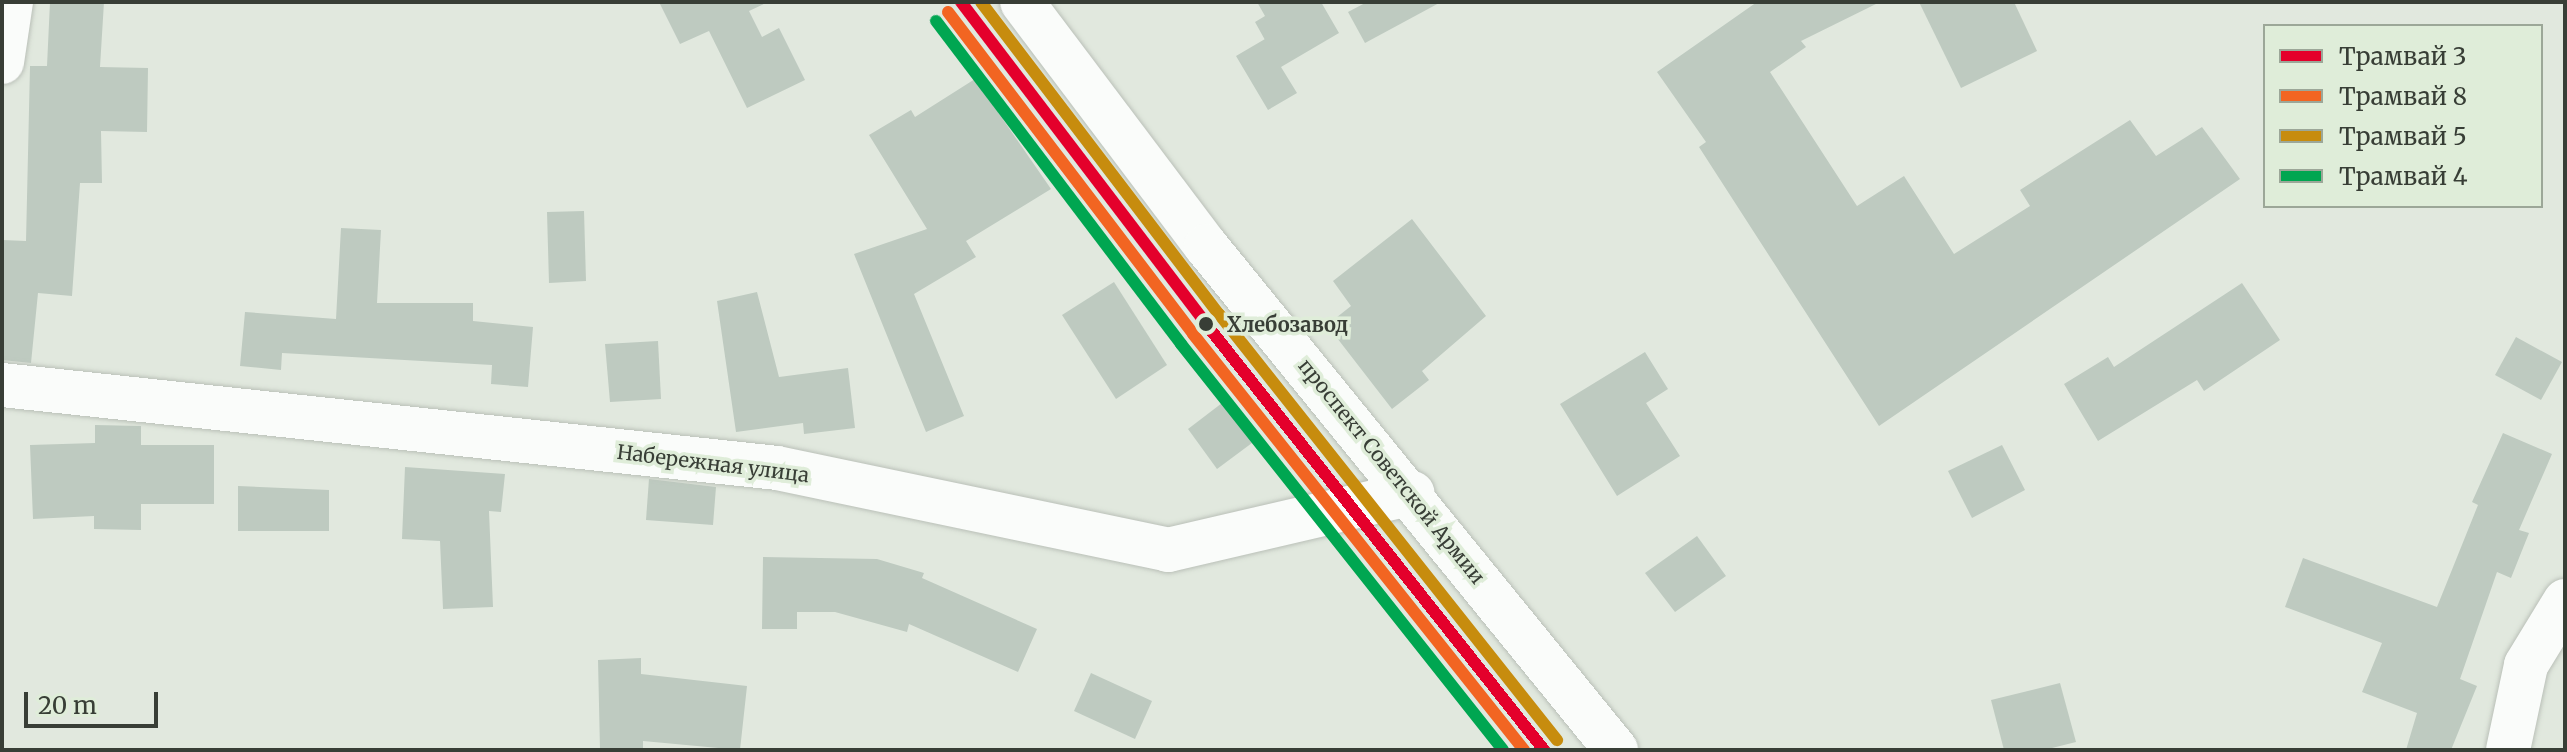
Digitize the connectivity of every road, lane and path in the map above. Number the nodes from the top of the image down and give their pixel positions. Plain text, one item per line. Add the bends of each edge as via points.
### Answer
1 (11, 2) edge
2 (1022, 2) edge
3 (2, 62) edge
4 (2, 385) edge
5 (1412, 493) junction
6 (2565, 601) edge
7 (1616, 750) edge
8 (2508, 750) edge

1 - 3 street
2 - 5 street, проспект Советской Армии via 1206,246
4 - 5 street, Набережная улица via 777,468 1168,550
5 - 7 street, проспект Советской Армии
6 - 8 street via 2526,665

